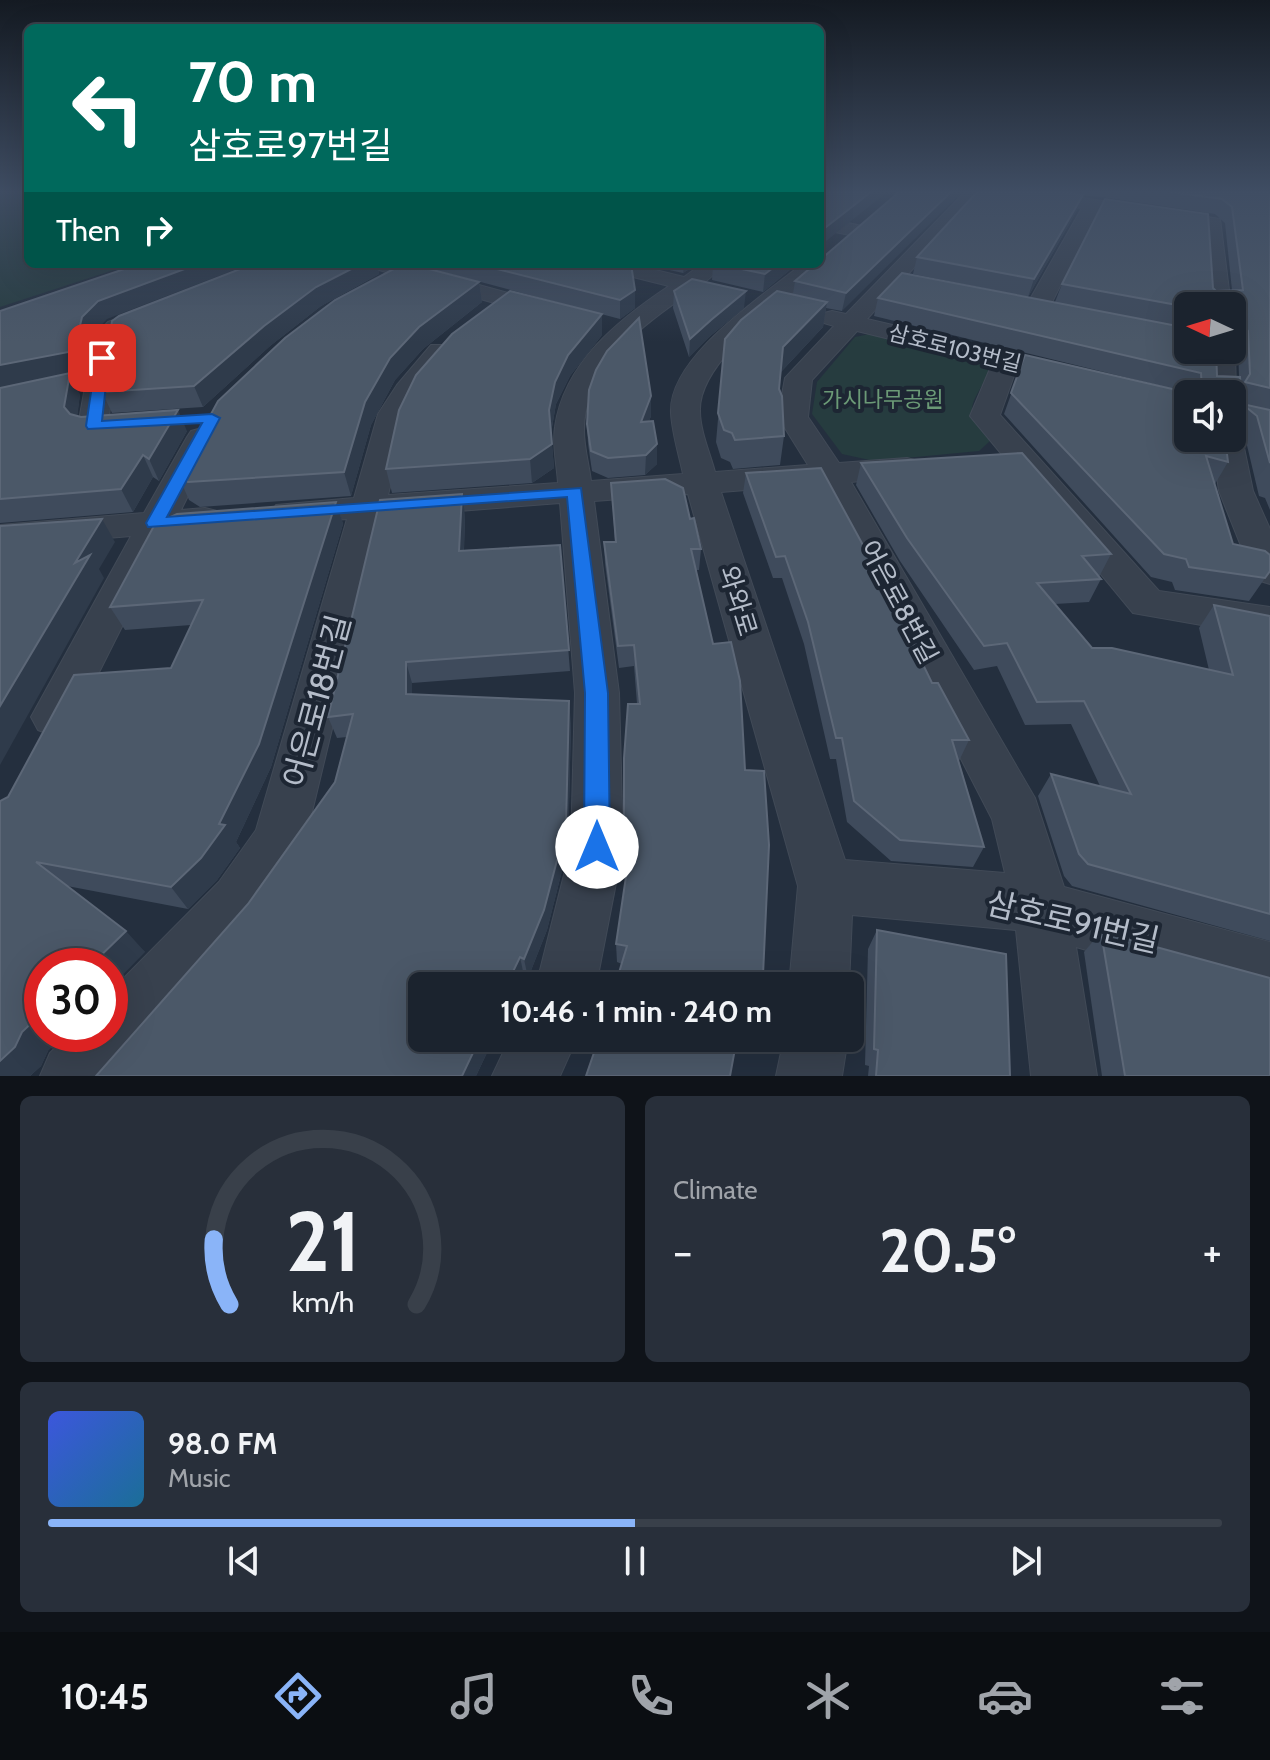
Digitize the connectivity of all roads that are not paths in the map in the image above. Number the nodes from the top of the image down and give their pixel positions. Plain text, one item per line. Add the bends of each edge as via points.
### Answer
1 (841, 242) edge
2 (936, 242) edge
3 (1072, 242) edge
4 (1214, 242) edge
5 (824, 257) edge
6 (623, 268) edge
7 (807, 268) edge
8 (385, 276) edge
9 (1218, 292) edge
10 (750, 295) edge
11 (505, 300) junction
12 (1007, 303) edge
13 (175, 304) edge
14 (1037, 308) junction
15 (565, 315) edge
16 (1067, 315) edge
17 (850, 323) junction
18 (1007, 360) junction
19 (98, 379) junction
20 (1097, 382) edge
21 (70, 385) edge
22 (205, 416) dead end
23 (153, 422) edge
24 (1235, 452) edge
25 (941, 466) edge
26 (830, 474) junction
27 (701, 482) junction
28 (575, 492) junction
29 (369, 506) junction
30 (155, 523) junction
31 (0, 536) edge
32 (1270, 571) edge
33 (1270, 622) edge
34 (38, 747) edge
35 (826, 886) junction
36 (1042, 910) junction
37 (569, 972) edge
38 (820, 972) edge
39 (1270, 972) edge
40 (538, 1052) edge
41 (813, 1052) edge
42 (73, 1076) edge
43 (525, 1076) edge
44 (809, 1076) edge
45 (1064, 1076) edge

1 - 5 street
2 - 17 street, 어은로8번길 via 905,282
3 - 14 street
4 - 9 street
6 - 10 street, 삼호로103번길
7 - 10 street, 와와로
8 - 11 street
10 - 17 street, 삼호로103번길
10 - 27 street, 와와로 via 692,381 685,411
10 - 28 street via 610,326 603,350 571,407
11 - 15 street
11 - 29 street, 어은로18번길 via 454,336 407,391 393,414
12 - 14 street
13 - 19 street via 117,327 106,337
14 - 16 street
17 - 18 street, 삼호로103번길
17 - 26 street, 어은로8번길 via 799,378 793,417
18 - 20 street, 삼호로103번길
18 - 33 street via 985,416 1005,461 1147,603
19 - 21 street
19 - 23 street via 93,426
22 - 30 street
24 - 32 street via 1236,491
25 - 26 street
26 - 27 street
26 - 36 street, 어은로8번길 via 1017,815
27 - 28 street
27 - 35 street, 와와로
28 - 29 street
28 - 37 street via 597,693 597,847
29 - 30 street
29 - 42 street, 어은로18번길 via 279,841 239,902
30 - 31 street
30 - 34 street
35 - 36 street, 삼호로91번길 via 1015,902
35 - 38 street, 와와로
36 - 39 street, 삼호로91번길
36 - 45 street, 어은로8번길
40 - 43 street
41 - 44 street

